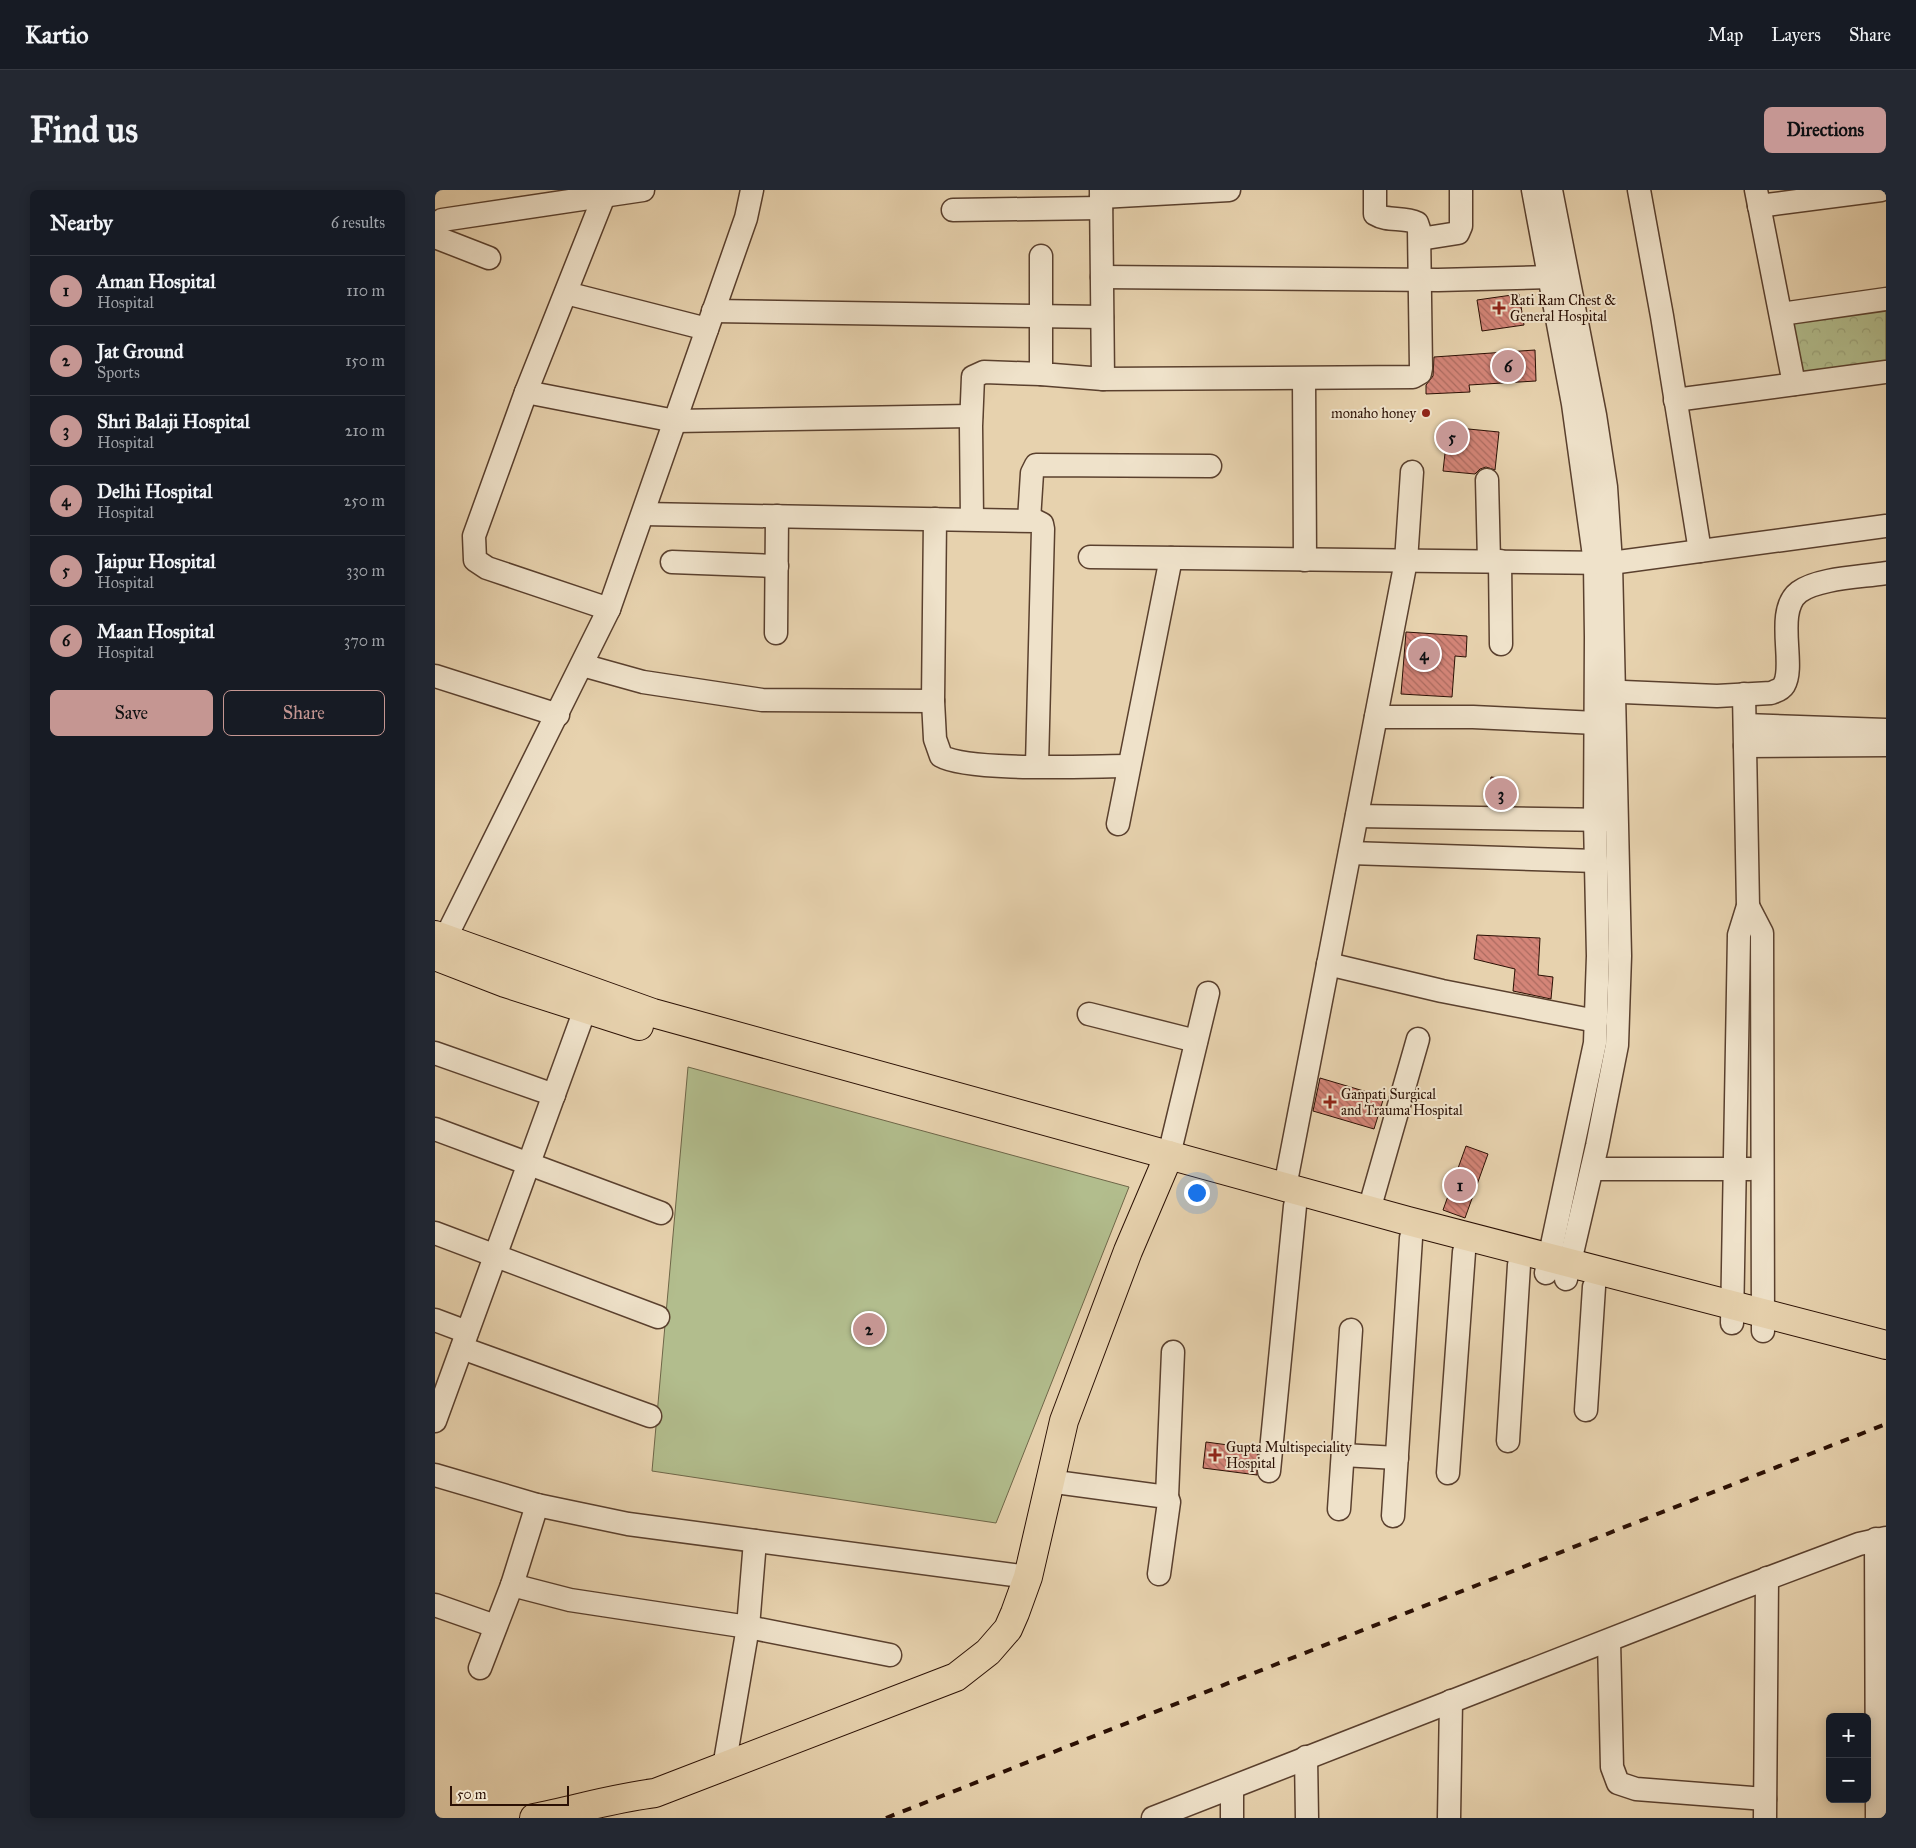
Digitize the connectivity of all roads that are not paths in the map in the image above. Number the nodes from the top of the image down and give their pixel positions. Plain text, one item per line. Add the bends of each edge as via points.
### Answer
1 (643, 190) edge
2 (752, 190) edge
3 (1229, 190) edge
4 (1375, 190) edge
5 (1461, 190) edge
6 (1533, 190) edge
7 (1551, 190) edge
8 (1639, 190) edge
9 (1881, 190) edge
10 (572, 195) edge
11 (604, 196) junction
12 (1101, 198) edge
13 (1757, 198) edge
14 (953, 210) dead end
15 (439, 228) edge
16 (1420, 239) junction
17 (1041, 256) dead end
18 (489, 258) dead end
19 (1102, 278) junction
20 (1550, 278) junction
21 (1419, 279) junction
22 (565, 293) junction
23 (1886, 299) edge
24 (1781, 314) junction
25 (1041, 316) junction
26 (1102, 317) junction
27 (710, 320) junction
28 (1886, 372) edge
29 (1041, 374) junction
30 (1103, 379) junction
31 (1304, 379) junction
32 (1795, 384) junction
33 (526, 392) junction
34 (1675, 400) junction
35 (971, 416) junction
36 (675, 421) junction
37 (1210, 466) dead end
38 (1412, 472) dead end
39 (1487, 480) dead end
40 (643, 514) junction
41 (777, 516) junction
42 (935, 519) junction
43 (972, 519) junction
44 (1029, 520) junction
45 (1886, 526) edge
46 (1700, 551) junction
47 (1089, 557) dead end
48 (1171, 558) junction
49 (1305, 560) junction
50 (1406, 561) junction
51 (672, 562) dead end
52 (1495, 562) junction
53 (1603, 563) junction
54 (777, 566) junction
55 (1886, 573) edge
56 (609, 609) junction
57 (776, 633) dead end
58 (1501, 644) dead end
59 (582, 665) junction
60 (435, 676) edge
61 (1605, 691) junction
62 (1743, 694) junction
63 (933, 701) junction
64 (558, 715) junction
65 (1376, 717) junction
66 (1596, 723) junction
67 (1886, 730) edge
68 (1745, 736) junction
69 (1886, 745) edge
70 (1037, 765) junction
71 (1129, 766) junction
72 (1357, 816) junction
73 (1606, 820) junction
74 (1118, 824) dead end
75 (1350, 853) junction
76 (1596, 861) junction
77 (1748, 906) junction
78 (438, 947) edge
79 (1328, 964) junction
80 (1208, 993) dead end
81 (588, 1001) junction
82 (1089, 1014) dead end
83 (1596, 1021) junction
84 (1418, 1039) dead end
85 (1196, 1041) junction
86 (435, 1053) edge
87 (554, 1095) junction
88 (435, 1129) edge
89 (1165, 1163) junction
90 (528, 1164) junction
91 (1591, 1169) junction
92 (1735, 1169) junction
93 (1763, 1169) junction
94 (1290, 1197) junction
95 (1369, 1210) junction
96 (661, 1213) dead end
97 (435, 1233) edge
98 (1411, 1238) junction
99 (1464, 1252) junction
100 (494, 1256) junction
101 (1519, 1265) junction
102 (1558, 1268) junction
103 (1594, 1286) junction
104 (1733, 1314) junction
105 (658, 1317) dead end
106 (435, 1320) edge
107 (1763, 1322) junction
108 (1351, 1330) dead end
109 (464, 1340) junction
110 (1886, 1345) edge
111 (1173, 1352) dead end
112 (1886, 1364) edge
113 (1586, 1410) dead end
114 (650, 1416) dead end
115 (435, 1421) edge
116 (1508, 1441) dead end
117 (1343, 1455) junction
118 (1397, 1458) junction
119 (1269, 1471) dead end
120 (1448, 1473) dead end
121 (435, 1475) edge
122 (1049, 1481) junction
123 (1167, 1497) junction
124 (537, 1506) junction
125 (1339, 1509) dead end
126 (1393, 1516) dead end
127 (1881, 1538) edge
128 (755, 1541) junction
129 (1159, 1574) dead end
130 (1028, 1577) junction
131 (1767, 1578) junction
132 (512, 1585) junction
133 (435, 1605) edge
134 (495, 1626) junction
135 (748, 1627) junction
136 (1609, 1641) junction
137 (890, 1655) dead end
138 (481, 1668) dead end
139 (1451, 1701) junction
140 (1881, 1725) edge
141 (1306, 1757) junction
142 (724, 1767) junction
143 (1232, 1788) junction
144 (655, 1793) junction
145 (1765, 1809) edge
146 (535, 1818) edge
147 (608, 1818) edge
148 (1153, 1818) edge
149 (1232, 1818) edge
150 (1307, 1818) edge
151 (1449, 1818) edge
152 (1877, 1818) edge

1 - 11 street
2 - 27 street via 746,218
3 - 12 street
4 - 16 street via 1375,214 1417,223
5 - 16 street via 1461,226 1458,233
6 - 20 street
7 - 53 street via 1606,487
8 - 34 street
9 - 13 street
10 - 11 street
10 - 15 street
11 - 22 street
12 - 14 street
12 - 19 street
13 - 24 street
15 - 18 street
16 - 21 street
17 - 25 street
19 - 21 street
19 - 26 street
20 - 21 street
20 - 53 street
21 - 31 street via 1420,374 1404,379
22 - 27 street
22 - 33 street
23 - 24 street
24 - 32 street
25 - 26 street
25 - 27 street
25 - 29 street
26 - 30 street
27 - 36 street
28 - 32 street
29 - 30 street
29 - 35 street via 984,372 974,375
30 - 31 street
31 - 49 street
32 - 34 street
33 - 36 street
33 - 56 street via 474,536 475,560 487,568
34 - 46 street
35 - 36 street
35 - 43 street
36 - 40 street
37 - 44 street via 1036,465 1032,473
38 - 50 street
39 - 52 street
40 - 41 street
40 - 56 street
41 - 42 street
41 - 54 street
42 - 43 street
42 - 63 street
43 - 44 street
44 - 70 street via 1037,521 1043,529
45 - 46 street
46 - 53 street
47 - 48 street
48 - 49 street
48 - 71 street
49 - 50 street
50 - 52 street
50 - 65 street
51 - 54 street
52 - 53 street
52 - 58 street
53 - 61 street
54 - 57 street
55 - 62 street via 1817,584 1799,592 1789,603 1784,685 1771,693
56 - 59 street
59 - 63 street via 643,682 763,700
59 - 64 street
60 - 64 street
61 - 62 street via 1717,696
61 - 66 street
61 - 73 street
62 - 68 street
63 - 70 street via 935,739 941,756 948,760 986,765
64 - 78 street
65 - 66 street via 1473,717
65 - 72 street
66 - 73 street
67 - 68 street
68 - 69 street
68 - 77 street
70 - 71 street
71 - 74 street
72 - 73 street
72 - 75 street
73 - 76 street
73 - 91 street via 1620,956 1617,1045
75 - 76 street
75 - 79 street
76 - 83 street via 1599,956
77 - 92 street via 1739,935
77 - 93 street via 1761,933
78 - 81 main road
79 - 83 street via 1442,991
79 - 94 street
80 - 85 street
81 - 87 street
81 - 89 main road via 653,1013 966,1108
82 - 85 street
83 - 102 street
84 - 95 street
85 - 89 street
86 - 87 street
87 - 90 street
88 - 90 street
89 - 94 main road
89 - 122 main road via 1127,1251 1064,1420
90 - 96 street
90 - 100 street
91 - 92 street
91 - 102 street
92 - 93 street
92 - 104 street
93 - 107 street
94 - 95 main road
94 - 98 main road
94 - 119 street
95 - 102 main road
97 - 100 street
98 - 99 main road
98 - 118 street
99 - 101 main road
99 - 120 street
100 - 105 street
100 - 109 street
101 - 102 main road
101 - 116 street
102 - 103 main road
102 - 104 main road
103 - 104 main road
103 - 113 street
104 - 107 main road
106 - 109 street
107 - 110 main road
107 - 112 main road
108 - 117 street
109 - 114 street
109 - 115 street
111 - 123 street
117 - 118 street
117 - 125 street
118 - 126 street
121 - 124 street
122 - 123 street
122 - 130 main road
123 - 129 street via 1169,1502
124 - 128 street via 628,1524
124 - 132 street
127 - 131 street
127 - 140 street
128 - 130 street
128 - 135 street
130 - 142 main road via 1008,1630 989,1652 955,1676
131 - 136 street
131 - 145 street
132 - 134 street
132 - 135 street via 570,1600
133 - 134 street
134 - 138 street
135 - 137 street
135 - 142 street
136 - 139 street
136 - 145 street via 1612,1767 1618,1782 1636,1789
139 - 141 street
139 - 151 street
140 - 152 street
141 - 143 street
141 - 150 street
142 - 144 main road
143 - 148 street
143 - 149 street
144 - 146 main road via 622,1797
144 - 147 main road via 641,1806

